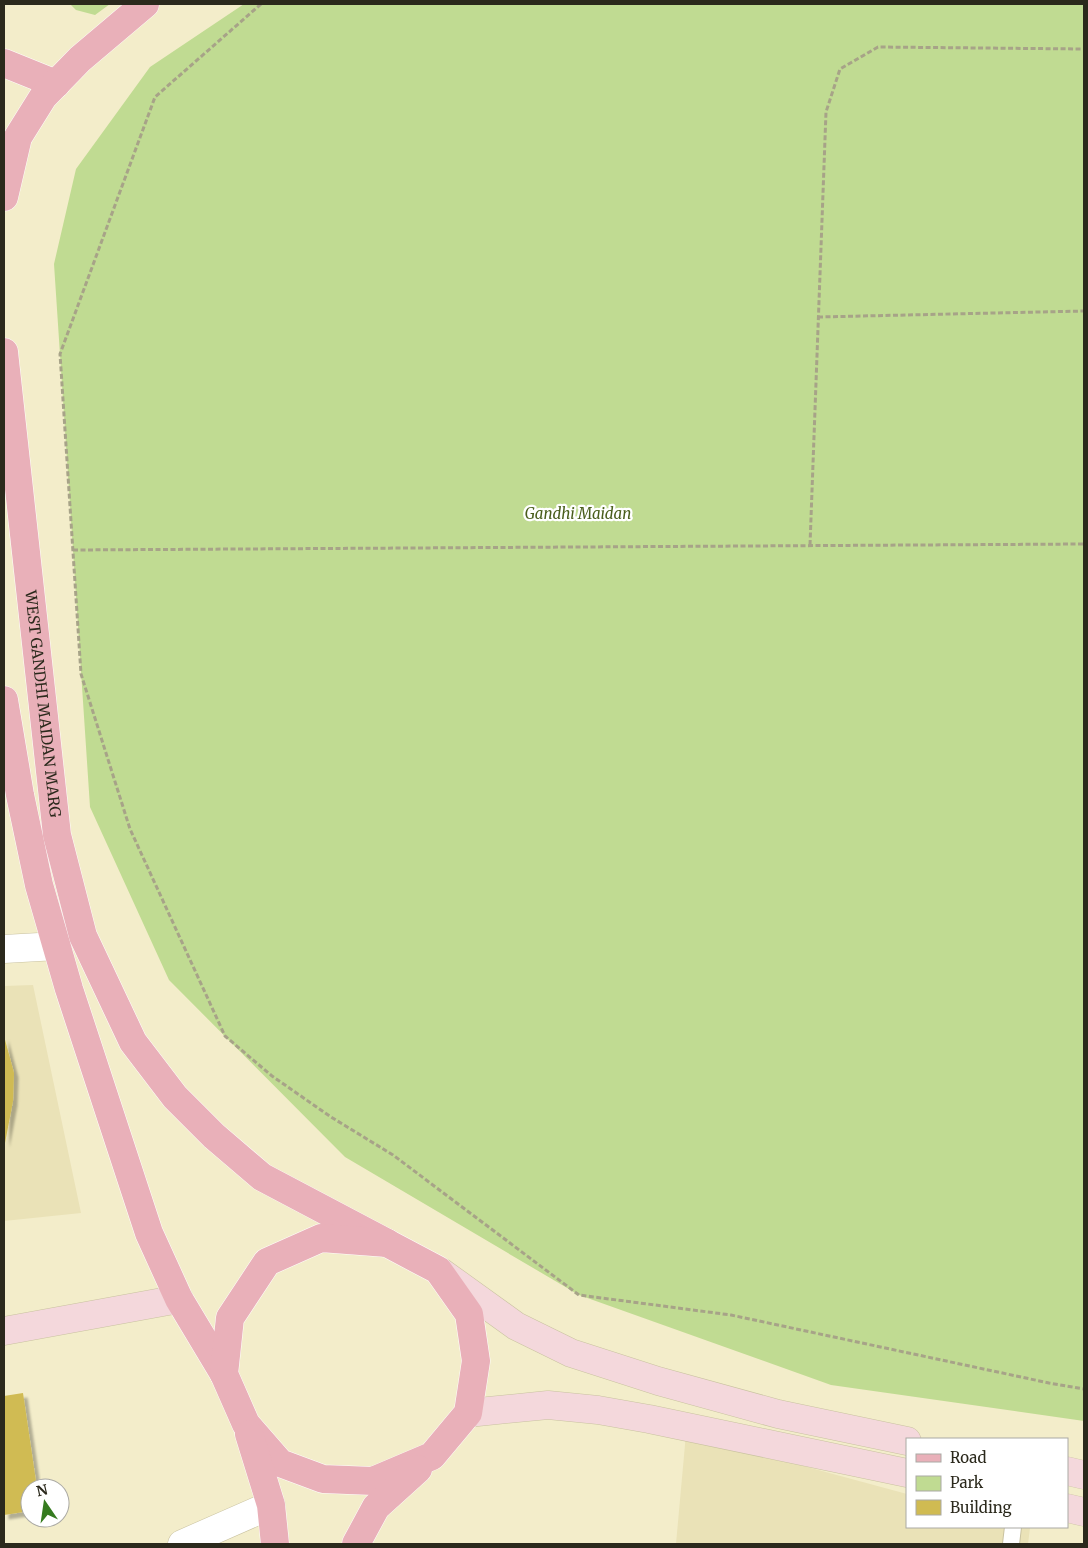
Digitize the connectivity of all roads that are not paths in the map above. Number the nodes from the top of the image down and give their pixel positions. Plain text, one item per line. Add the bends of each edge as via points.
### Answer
1 (145, 4) edge
2 (4, 63) edge
3 (56, 84) junction
4 (4, 197) edge
5 (4, 352) edge
6 (4, 700) edge
7 (57, 946) junction
8 (4, 949) edge
9 (387, 1243) junction
10 (438, 1270) junction
11 (179, 1299) junction
12 (4, 1331) edge
13 (224, 1374) junction
14 (468, 1413) junction
15 (246, 1424) junction
16 (906, 1441) edge
17 (432, 1456) junction
18 (1068, 1471) edge
19 (906, 1473) edge
20 (1084, 1474) edge
21 (271, 1505) junction
22 (1068, 1508) edge
23 (1084, 1512) edge
24 (1013, 1528) edge
25 (182, 1544) edge
26 (275, 1544) edge
27 (356, 1544) edge
28 (1011, 1544) edge

1 - 3 main road via 80,59
2 - 3 main road
3 - 4 main road via 43,97 18,137
5 - 9 main road, WEST GANDHI MAIDAN MARG via 57,835 83,936 133,1042 175,1097 262,1177
6 - 7 main road via 39,884
7 - 8 street
7 - 11 main road via 149,1232
9 - 10 main road, WEST GANDHI MAIDAN MARG
9 - 13 main road via 321,1238 267,1262 230,1318
10 - 14 main road via 469,1314 476,1361
10 - 16 main road via 516,1326 571,1353 778,1414
11 - 12 main road
11 - 13 main road
13 - 15 main road
14 - 17 main road
14 - 19 main road via 548,1405 598,1410
15 - 17 main road via 280,1463 322,1479 373,1481
15 - 21 main road
17 - 27 main road via 376,1507
18 - 20 main road
21 - 25 street
21 - 26 main road
22 - 23 main road
24 - 28 lane

